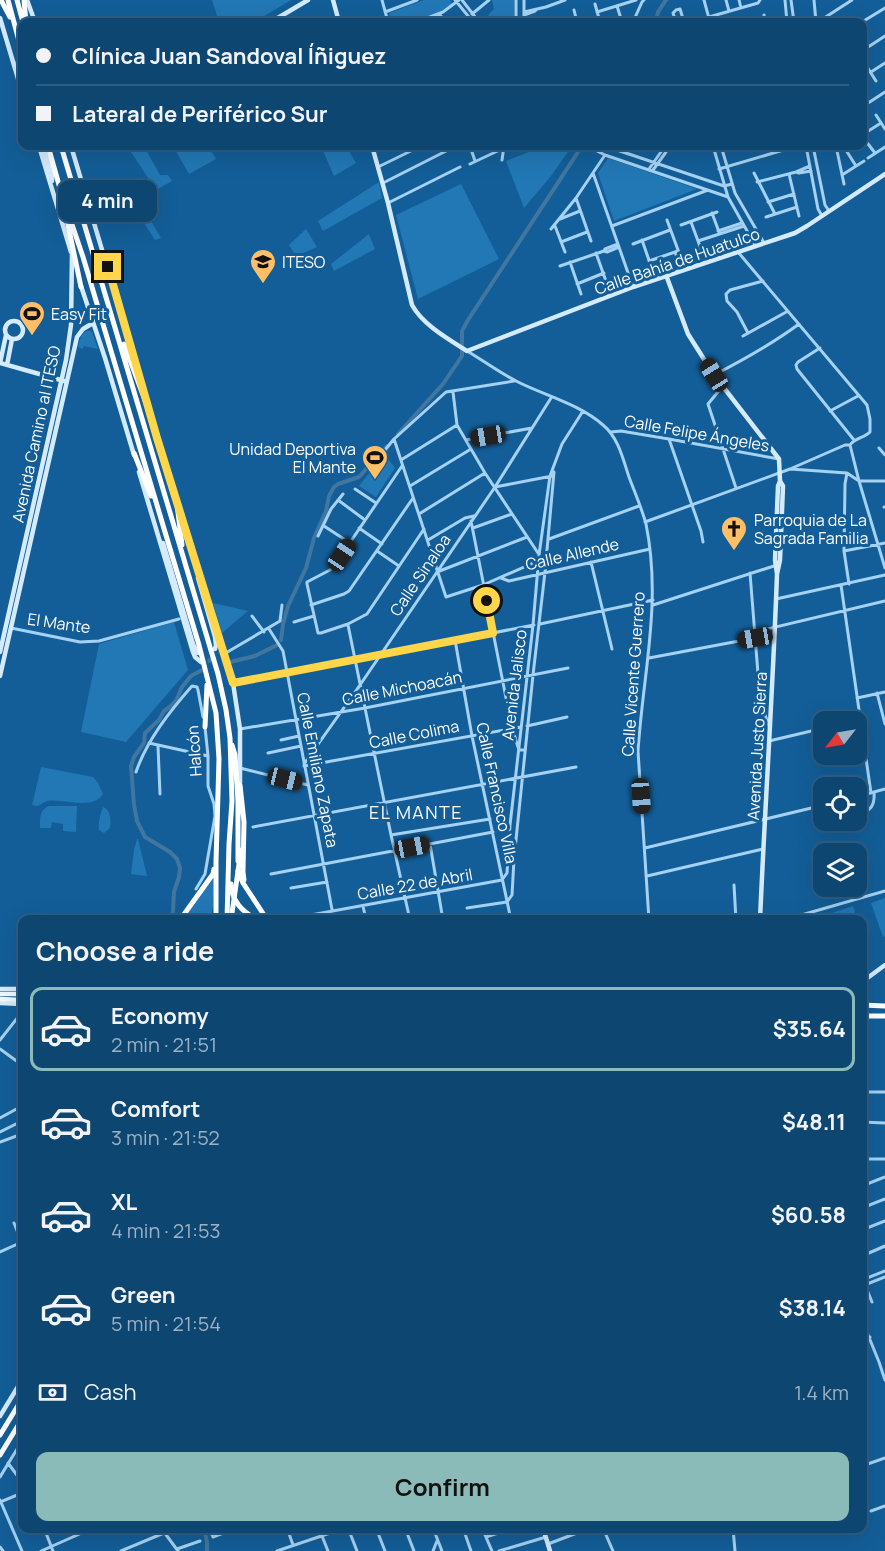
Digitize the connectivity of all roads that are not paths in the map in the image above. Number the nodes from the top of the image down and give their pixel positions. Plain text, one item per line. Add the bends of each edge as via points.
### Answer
1 (1, 0) edge
2 (8, 0) edge
3 (17, 0) edge
4 (26, 0) edge
5 (308, 0) edge
6 (333, 0) edge
7 (382, 0) edge
8 (417, 0) edge
9 (489, 0) edge
10 (516, 0) edge
11 (524, 0) edge
12 (546, 0) edge
13 (565, 0) edge
14 (704, 0) edge
15 (726, 0) edge
16 (739, 0) edge
17 (760, 0) edge
18 (785, 0) edge
19 (791, 0) edge
20 (814, 0) edge
21 (852, 0) edge
22 (459, 1) edge
23 (640, 1) edge
24 (846, 2) edge
25 (594, 4) dead end
26 (617, 6) junction
27 (546, 7) junction
28 (741, 8) junction
29 (885, 8) edge
30 (574, 10) dead end
31 (729, 11) junction
32 (385, 12) junction
33 (597, 12) junction
34 (524, 13) junction
35 (439, 14) junction
36 (472, 14) junction
37 (764, 15) dead end
38 (709, 17) joint
39 (0, 18) edge
40 (24, 18) edge
41 (25, 18) edge
42 (33, 18) edge
43 (278, 18) edge
44 (338, 18) edge
45 (387, 18) edge
46 (433, 18) edge
47 (442, 18) edge
48 (470, 18) edge
49 (476, 18) edge
50 (516, 18) edge
51 (524, 18) edge
52 (576, 18) edge
53 (599, 18) edge
54 (621, 18) edge
55 (634, 18) edge
56 (675, 18) edge
57 (683, 18) edge
58 (764, 18) edge
59 (787, 18) edge
60 (793, 18) edge
61 (816, 18) edge
62 (823, 18) edge
63 (867, 19) edge
64 (16, 27) junction
65 (885, 36) edge
66 (18, 37) edge
67 (867, 48) edge
68 (885, 63) edge
69 (867, 66) edge
70 (871, 72) junction
71 (18, 79) edge
72 (876, 81) dead end
73 (885, 92) edge
74 (867, 103) edge
75 (876, 115) dead end
76 (881, 123) junction
77 (885, 129) edge
78 (867, 132) edge
79 (867, 142) edge
80 (885, 147) edge
81 (43, 150) edge
82 (49, 150) edge
83 (62, 150) edge
84 (72, 150) edge
85 (373, 150) edge
86 (413, 150) edge
87 (448, 150) edge
88 (472, 150) edge
89 (498, 150) edge
90 (504, 150) edge
91 (597, 150) edge
92 (618, 150) edge
93 (666, 150) edge
94 (713, 150) edge
95 (722, 150) edge
96 (783, 150) edge
97 (807, 150) edge
98 (814, 150) edge
99 (840, 150) edge
100 (847, 150) edge
101 (837, 152) joint
102 (875, 153) junction
103 (605, 154) junction
104 (868, 158) dead end
105 (502, 160) dead end
106 (864, 161) dead end
107 (476, 162) junction
108 (656, 163) junction
109 (470, 164) dead end
110 (856, 165) junction
111 (460, 166) dead end
112 (727, 166) junction
113 (378, 167) junction
114 (810, 168) junction
115 (719, 169) junction
116 (651, 170) junction
117 (593, 173) junction
118 (754, 173) dead end
119 (789, 174) junction
120 (885, 174) edge
121 (842, 175) junction
122 (757, 182) junction
123 (382, 183) junction
124 (732, 183) junction
125 (844, 184) dead end
126 (724, 186) junction
127 (708, 190) junction
128 (61, 192) junction
129 (794, 194) junction
130 (728, 197) junction
131 (576, 198) junction
132 (768, 202) junction
133 (388, 203) junction
134 (797, 207) junction
135 (580, 211) junction
136 (829, 211) junction
137 (717, 212) dead end
138 (712, 213) junction
139 (775, 214) junction
140 (799, 216) dead end
141 (822, 216) junction
142 (766, 217) dead end
143 (560, 219) junction
144 (667, 220) dead end
145 (691, 222) junction
146 (555, 224) junction
147 (743, 224) junction
148 (681, 225) dead end
149 (612, 226) junction
150 (550, 229) dead end
151 (670, 230) junction
152 (588, 232) junction
153 (719, 232) junction
154 (642, 240) junction
155 (591, 241) dead end
156 (698, 241) junction
157 (561, 242) junction
158 (764, 243) junction
159 (633, 244) dead end
160 (619, 245) junction
161 (756, 246) junction
162 (701, 249) dead end
163 (677, 251) junction
164 (565, 252) dead end
165 (738, 252) junction
166 (596, 253) junction
167 (72, 254) junction
168 (649, 261) junction
169 (570, 262) junction
170 (560, 266) dead end
171 (651, 266) dead end
172 (683, 269) junction
173 (604, 273) junction
174 (666, 275) junction
175 (763, 281) junction
176 (577, 284) junction
177 (607, 284) dead end
178 (81, 287) junction
179 (633, 287) junction
180 (581, 294) dead end
181 (108, 303) junction
182 (788, 311) junction
183 (93, 323) junction
184 (799, 324) junction
185 (3, 330) edge
186 (748, 333) junction
187 (743, 336) dead end
188 (12, 339) junction
189 (820, 348) junction
190 (466, 350) junction
191 (0, 363) edge
192 (7, 365) junction
193 (714, 375) junction
194 (64, 381) junction
195 (516, 381) junction
196 (722, 387) junction
197 (453, 392) junction
198 (858, 396) junction
199 (552, 397) junction
200 (583, 411) junction
201 (830, 411) junction
202 (151, 416) junction
203 (457, 424) junction
204 (532, 428) junction
205 (611, 432) junction
206 (394, 439) junction
207 (669, 439) junction
208 (465, 440) junction
209 (854, 440) junction
210 (850, 445) junction
211 (879, 448) dead end
212 (471, 449) junction
213 (723, 449) junction
214 (385, 450) dead end
215 (134, 453) junction
216 (885, 454) edge
217 (778, 459) junction
218 (401, 460) junction
219 (402, 466) junction
220 (790, 469) junction
221 (780, 472) junction
222 (485, 473) junction
223 (847, 473) junction
224 (552, 476) junction
225 (859, 481) junction
226 (885, 481) edge
227 (410, 486) junction
228 (495, 487) junction
229 (736, 488) junction
230 (355, 489) dead end
231 (343, 494) dead end
232 (413, 498) junction
233 (338, 500) junction
234 (376, 503) junction
235 (177, 504) junction
236 (693, 504) junction
237 (639, 506) junction
238 (419, 514) junction
239 (512, 514) junction
240 (475, 515) junction
241 (364, 520) junction
242 (153, 521) junction
243 (544, 521) junction
244 (550, 521) junction
245 (471, 522) junction
246 (645, 522) junction
247 (323, 525) junction
248 (359, 528) junction
249 (472, 528) junction
250 (424, 529) junction
251 (165, 532) junction
252 (318, 536) dead end
253 (527, 537) junction
254 (428, 540) junction
255 (549, 540) junction
256 (703, 542) dead end
257 (350, 543) junction
258 (885, 543) edge
259 (382, 544) junction
260 (878, 545) junction
261 (650, 549) junction
262 (377, 550) junction
263 (844, 552) junction
264 (539, 555) junction
265 (478, 557) junction
266 (183, 558) junction
267 (195, 560) junction
268 (539, 561) junction
269 (591, 562) junction
270 (778, 565) junction
271 (399, 566) junction
272 (885, 568) edge
273 (437, 572) junction
274 (545, 572) junction
275 (750, 573) junction
276 (538, 574) junction
277 (885, 575) edge
278 (501, 578) junction
279 (849, 584) junction
280 (483, 585) junction
281 (841, 585) junction
282 (776, 599) junction
283 (653, 600) junction
284 (885, 601) edge
285 (282, 605) dead end
286 (311, 605) junction
287 (653, 605) junction
288 (603, 610) junction
289 (846, 611) junction
290 (252, 616) dead end
291 (314, 616) junction
292 (179, 619) dead end
293 (294, 621) dead end
294 (348, 624) junction
295 (539, 624) junction
296 (534, 625) junction
297 (8, 627) junction
298 (775, 627) junction
299 (269, 629) junction
300 (264, 632) junction
301 (755, 632) junction
302 (493, 633) junction
303 (755, 638) junction
304 (455, 640) junction
305 (215, 649) dead end
306 (612, 649) dead end
307 (0, 652) edge
308 (198, 652) dead end
309 (224, 654) junction
310 (381, 655) junction
311 (216, 658) tunnel mouth
312 (649, 658) junction
313 (355, 659) junction
314 (201, 662) dead end
315 (568, 668) dead end
316 (287, 672) junction
317 (533, 675) junction
318 (0, 676) edge
319 (527, 676) junction
320 (207, 677) junction
321 (503, 681) junction
322 (233, 683) junction
323 (360, 685) junction
324 (464, 688) junction
325 (885, 692) edge
326 (877, 693) junction
327 (857, 698) junction
328 (365, 708) junction
329 (341, 711) junction
330 (859, 711) edge
331 (567, 717) dead end
332 (296, 720) junction
333 (885, 724) edge
334 (527, 726) junction
335 (205, 727) junction
336 (522, 727) junction
337 (512, 728) junction
338 (240, 729) junction
339 (770, 729) junction
340 (813, 731) edge
341 (299, 736) junction
342 (472, 736) junction
343 (280, 740) dead end
344 (770, 741) junction
345 (149, 744) junction
346 (158, 746) junction
347 (301, 746) junction
348 (519, 750) junction
349 (525, 750) junction
350 (268, 753) dead end
351 (375, 754) junction
352 (208, 756) junction
353 (867, 759) edge
354 (304, 765) junction
355 (576, 767) dead end
356 (240, 768) junction
357 (136, 772) dead end
358 (523, 777) junction
359 (517, 778) junction
360 (240, 783) junction
361 (482, 784) junction
362 (308, 785) junction
363 (885, 789) edge
364 (873, 793) junction
365 (160, 794) dead end
366 (867, 794) edge
367 (514, 800) junction
368 (520, 800) junction
369 (235, 801) junction
370 (384, 803) junction
371 (813, 808) edge
372 (867, 810) edge
373 (214, 816) junction
374 (315, 816) junction
375 (490, 819) junction
376 (764, 819) junction
377 (510, 825) junction
378 (517, 826) junction
379 (254, 827) dead end
380 (493, 832) junction
381 (218, 833) junction
382 (391, 835) junction
383 (430, 843) junction
384 (645, 848) junction
385 (764, 849) junction
386 (394, 850) junction
387 (216, 862) junction
388 (324, 864) junction
389 (271, 873) dead end
390 (647, 876) junction
391 (502, 880) junction
392 (327, 882) junction
393 (734, 885) dead end
394 (291, 888) dead end
395 (196, 889) dead end
396 (885, 891) edge
397 (438, 892) junction
398 (405, 898) junction
399 (507, 902) junction
400 (363, 906) junction
401 (467, 908) dead end
402 (815, 910) junction
403 (333, 911) junction
404 (184, 915) edge
405 (216, 915) edge
406 (232, 915) edge
407 (233, 915) edge
408 (250, 915) edge
409 (265, 915) edge
410 (266, 915) edge
411 (311, 915) edge
412 (333, 915) edge
413 (365, 915) edge
414 (409, 915) edge
415 (442, 915) edge
416 (510, 915) edge
417 (649, 915) edge
418 (736, 915) edge
419 (760, 915) edge
420 (800, 915) edge
421 (816, 915) edge
422 (885, 966) edge
423 (867, 979) edge
424 (0, 989) edge
425 (18, 989) edge
426 (0, 994) edge
427 (18, 994) edge
428 (0, 1001) edge
429 (18, 1004) edge
430 (867, 1005) edge
431 (885, 1006) edge
432 (18, 1011) edge
433 (867, 1016) edge
434 (885, 1016) edge
435 (0, 1040) edge
436 (0, 1049) edge
437 (18, 1062) edge
438 (867, 1092) edge
439 (885, 1092) edge
440 (18, 1108) edge
441 (0, 1118) edge
442 (867, 1122) edge
443 (18, 1123) edge
444 (885, 1123) edge
445 (0, 1132) edge
446 (18, 1135) edge
447 (0, 1142) edge
448 (867, 1159) edge
449 (885, 1159) edge
450 (885, 1177) edge
451 (867, 1184) edge
452 (885, 1199) edge
453 (867, 1206) edge
454 (885, 1221) edge
455 (14, 1223) dead end
456 (867, 1228) edge
457 (18, 1233) edge
458 (18, 1244) edge
459 (885, 1246) edge
460 (0, 1251) edge
461 (867, 1254) edge
462 (884, 1271) edge
463 (867, 1278) edge
464 (885, 1278) edge
465 (867, 1284) edge
466 (867, 1291) edge
467 (872, 1302) dead end
468 (867, 1331) edge
469 (870, 1337) junction
470 (867, 1338) edge
471 (885, 1359) edge
472 (879, 1362) junction
473 (885, 1380) edge
474 (18, 1387) edge
475 (18, 1406) edge
476 (0, 1416) edge
477 (18, 1426) edge
478 (0, 1435) edge
479 (18, 1447) edge
480 (0, 1455) edge
481 (885, 1458) edge
482 (8, 1463) junction
483 (867, 1464) edge
484 (0, 1477) edge
485 (18, 1477) edge
486 (18, 1494) edge
487 (0, 1501) edge
488 (885, 1506) edge
489 (871, 1511) dead end
490 (46, 1533) edge
491 (83, 1533) edge
492 (164, 1533) joint
493 (211, 1533) edge
494 (224, 1533) edge
495 (290, 1533) edge
496 (331, 1533) edge
497 (349, 1533) edge
498 (378, 1533) edge
499 (407, 1533) edge
500 (434, 1533) edge
501 (465, 1533) edge
502 (484, 1533) edge
503 (498, 1533) edge
504 (545, 1533) edge
505 (577, 1533) edge
506 (605, 1533) edge
507 (733, 1533) edge
508 (79, 1535) joint
509 (322, 1536) junction
510 (486, 1537) junction
511 (546, 1537) junction
512 (200, 1540) dead end
513 (437, 1541) junction
514 (296, 1544) junction
515 (548, 1544) junction
516 (52, 1549) edge
517 (178, 1550) edge
518 (283, 1550) edge
519 (22, 1551) edge
520 (41, 1551) edge
521 (121, 1551) edge
522 (277, 1551) edge
523 (300, 1551) edge
524 (328, 1551) edge
525 (357, 1551) edge
526 (385, 1551) edge
527 (414, 1551) edge
528 (433, 1551) edge
529 (442, 1551) edge
530 (471, 1551) edge
531 (492, 1551) edge
532 (499, 1551) edge
533 (550, 1551) edge
534 (613, 1551) edge
535 (735, 1551) edge

1 - 64 highway
2 - 64 highway
3 - 40 highway
4 - 41 highway
4 - 42 street
5 - 43 street
6 - 44 street
7 - 32 street
8 - 32 street
9 - 36 street
10 - 50 street
11 - 34 street
12 - 27 street
13 - 27 street
14 - 38 street
15 - 31 street
16 - 28 street
17 - 28 street
18 - 59 street
19 - 60 street
20 - 61 street
21 - 24 street
22 - 35 street
22 - 36 street
22 - 48 street
23 - 26 street
23 - 55 street
24 - 62 street
25 - 33 street
26 - 33 street
26 - 54 street
27 - 34 street
28 - 31 street
29 - 63 street
30 - 52 street
31 - 38 street
32 - 45 street
33 - 53 street
34 - 51 street
35 - 46 street
35 - 47 street
36 - 49 street
37 - 58 street
39 - 71 street
56 - 57 street via 673,13 680,9
64 - 66 highway
65 - 67 street
68 - 70 street
69 - 70 street
70 - 72 street
73 - 74 street
75 - 76 street
76 - 77 street
76 - 78 street
79 - 102 street
80 - 102 street
81 - 167 street
82 - 128 highway
83 - 181 highway
84 - 202 street
85 - 113 street, Calle Vicente Guerrero
86 - 113 street
87 - 123 street
88 - 107 street
89 - 107 street
90 - 105 street
91 - 103 street
92 - 108 street
93 - 108 street
94 - 115 street
95 - 112 street
96 - 112 street
97 - 114 street
98 - 136 street
99 - 101 street
100 - 110 street
101 - 121 street
102 - 104 street
103 - 116 street
103 - 117 street
106 - 110 street
107 - 109 street
108 - 116 street
108 - 126 street
110 - 121 street
111 - 133 street
112 - 115 street
112 - 124 street
113 - 123 street, Calle Vicente Guerrero
114 - 119 street
114 - 141 street
115 - 126 street
116 - 127 street
117 - 131 street
117 - 149 street
118 - 122 street
119 - 122 street
119 - 129 street
120 - 136 street, Calle Bahía de Huatulco
121 - 125 street
122 - 132 street
123 - 133 street, Calle Vicente Guerrero
124 - 126 street
124 - 158 street
126 - 130 street
127 - 130 street
127 - 149 street
128 - 178 highway
128 - 251 highway
129 - 132 street
129 - 134 street
130 - 147 street
131 - 135 street
131 - 143 street
132 - 139 street
133 - 190 street, Calle Vicente Guerrero via 412,305 420,317
134 - 139 street
134 - 140 street
135 - 143 street
135 - 152 street
136 - 141 street, Calle Bahía de Huatulco
137 - 138 street
138 - 145 street
138 - 153 street
139 - 142 street
141 - 158 street, Calle Bahía de Huatulco via 795,233
143 - 146 street
144 - 151 street
145 - 148 street
145 - 156 street
146 - 150 street
146 - 157 street
147 - 153 street
147 - 161 street
149 - 160 street
151 - 154 street
151 - 163 street
152 - 155 street
152 - 157 street
153 - 156 street
154 - 159 street
154 - 168 street
156 - 162 street
157 - 164 street
158 - 161 street, Calle Bahía de Huatulco
160 - 166 street
160 - 179 street
161 - 165 street, Calle Bahía de Huatulco
163 - 168 street
163 - 172 street
165 - 172 street, Calle Bahía de Huatulco
165 - 175 street
166 - 169 street
166 - 173 street
167 - 178 street
167 - 194 street, Avenida Camino al ITESO via 71,325
168 - 171 street
169 - 170 street
169 - 176 street
172 - 174 street, Calle Bahía de Huatulco
173 - 176 street
173 - 177 street
174 - 179 street, Calle Bahía de Huatulco
174 - 193 street, Avenida Justo Sierra via 685,327
175 - 182 street
175 - 186 street via 726,294
176 - 180 street
178 - 183 street
179 - 190 street, Calle Bahía de Huatulco
181 - 202 highway
181 - 266 highway
182 - 184 street
182 - 186 street
183 - 194 street, Avenida Camino al ITESO via 77,337
183 - 215 street
184 - 189 street
184 - 193 street
185 - 188 street
185 - 188 street via 8,322 21,325 22,334
185 - 191 street
186 - 187 street
188 - 192 street
189 - 198 street
189 - 201 street via 796,365
190 - 195 street, Calle Vicente Guerrero
191 - 192 street
192 - 194 street
193 - 196 street, Avenida Justo Sierra
194 - 297 street, Avenida Camino al ITESO
195 - 197 street
195 - 199 street, Calle Vicente Guerrero
196 - 213 street via 708,404
196 - 217 street, Avenida Justo Sierra
197 - 203 street
197 - 206 street via 443,394
198 - 201 street
198 - 209 street via 867,405 870,432
199 - 200 street, Calle Vicente Guerrero
199 - 204 street, Calle Sinaloa
200 - 205 street, Calle Vicente Guerrero
200 - 224 street, Avenida Jalisco via 562,444
201 - 209 street
202 - 235 street
203 - 208 street
203 - 218 street
204 - 208 street
204 - 228 street, Calle Sinaloa
205 - 207 street, Calle Felipe Ángeles
205 - 237 street, Calle Vicente Guerrero
206 - 214 street
206 - 218 street
207 - 213 street, Calle Felipe Ángeles
207 - 236 street
208 - 212 street
209 - 210 street
210 - 220 street
210 - 225 street
211 - 216 street
212 - 222 street
212 - 227 street
213 - 217 street, Calle Felipe Ángeles
213 - 229 street
215 - 242 street
215 - 251 highway
217 - 221 street, Avenida Justo Sierra
218 - 219 street
219 - 227 street
219 - 234 street
220 - 221 street, Calle Felipe Ángeles
220 - 223 street, Calle Felipe Ángeles
221 - 229 street, Calle Felipe Ángeles
221 - 270 street, Avenida Justo Sierra via 783,486
222 - 228 street
222 - 238 street
223 - 225 street, Calle Felipe Ángeles
223 - 263 street
224 - 228 street
224 - 243 street, Avenida Jalisco
224 - 244 street, Avenida Jalisco
225 - 226 street
225 - 260 street
227 - 232 street
228 - 239 street
228 - 240 street, Calle Sinaloa
229 - 236 street, Calle Felipe Ángeles
230 - 234 street
231 - 233 street
232 - 238 street
232 - 259 street
233 - 241 street
233 - 247 street
234 - 241 street
235 - 266 highway
235 - 267 street
236 - 246 street, Calle Felipe Ángeles
236 - 256 street
237 - 246 street, Calle Vicente Guerrero
237 - 255 street
238 - 250 street
239 - 249 street
239 - 253 street
240 - 245 street, Calle Sinaloa
240 - 254 street
241 - 248 street
242 - 308 street
242 - 314 street via 193,652
243 - 244 street
243 - 264 street, Avenida Jalisco
244 - 255 street, Avenida Jalisco
245 - 249 street
245 - 273 street, Calle Sinaloa
246 - 261 street, Calle Vicente Guerrero
247 - 252 street
247 - 257 street
248 - 257 street
248 - 259 street
249 - 265 street
250 - 254 street
250 - 271 street
251 - 320 highway
253 - 264 street
253 - 265 street
254 - 273 street
255 - 274 street, Avenida Jalisco
257 - 286 street via 330,570 307,582
258 - 260 street
259 - 262 street
260 - 263 street
260 - 272 street
261 - 269 street, Calle Allende
261 - 283 street, Calle Vicente Guerrero
262 - 271 street
262 - 286 street via 349,591
263 - 279 street
264 - 268 street, Avenida Jalisco
265 - 273 street
265 - 280 street
266 - 369 highway via 226,710
267 - 305 street
267 - 309 street
268 - 276 street, Avenida Jalisco
268 - 278 street, Calle Allende
269 - 274 street, Calle Allende
269 - 288 street
270 - 275 street
270 - 282 street, Avenida Justo Sierra
271 - 294 street via 368,614
273 - 280 street, Calle Allende via 446,597
273 - 310 street, Calle Sinaloa
274 - 276 street, Calle Allende
274 - 295 street, Avenida Jalisco
275 - 287 street
275 - 301 street
276 - 278 street, Calle Allende via 508,581
276 - 296 street, Avenida Jalisco
277 - 279 street
278 - 280 street, Calle Allende
279 - 281 street
280 - 302 street
281 - 282 street
281 - 289 street
282 - 298 street, Avenida Justo Sierra
283 - 287 street, Calle Vicente Guerrero
283 - 288 street
284 - 289 street
285 - 299 street via 280,621
286 - 291 street
287 - 312 street, Calle Vicente Guerrero
288 - 295 street
288 - 306 street
289 - 298 street
289 - 327 street
290 - 300 street
291 - 293 street
291 - 294 street via 318,633
292 - 297 street, El Mante via 99,641 80,642
294 - 313 street
295 - 296 street
295 - 317 street, Avenida Jalisco
296 - 302 street
296 - 319 street, Avenida Jalisco
297 - 307 street, Avenida Camino al ITESO
297 - 318 street, Avenida Camino al ITESO
298 - 301 street
298 - 339 street, Avenida Justo Sierra
299 - 300 street
299 - 316 street, Calle Emiliano Zapata via 283,651
300 - 309 street
301 - 303 street
302 - 304 street
302 - 321 street
303 - 312 street
303 - 339 street via 760,699
304 - 310 street
304 - 324 street, Calle Francisco Villa
309 - 311 street
309 - 322 street
310 - 313 street
310 - 323 street, Calle Sinaloa
312 - 384 street, Calle Vicente Guerrero via 638,751
313 - 316 street
313 - 323 street
315 - 317 street, Calle Michoacán
316 - 322 street
316 - 332 street, Calle Emiliano Zapata
317 - 319 street, Calle Michoacán
317 - 334 street, Avenida Jalisco
319 - 321 street, Calle Michoacán
319 - 336 street, Avenida Jalisco
320 - 335 highway
320 - 381 highway via 219,737
321 - 324 street, Calle Michoacán
321 - 337 street
322 - 338 street
323 - 328 street
323 - 329 street, Calle Sinaloa
324 - 328 street, Calle Michoacán
324 - 342 street, Calle Francisco Villa
325 - 326 street
326 - 327 street
326 - 333 street
327 - 330 street
328 - 329 street, Calle Michoacán
328 - 351 street
329 - 332 street, Calle Michoacán
329 - 354 street, Calle Sinaloa
331 - 334 street, Calle Colima
332 - 338 street, Calle Michoacán
332 - 341 street, Calle Emiliano Zapata
334 - 336 street, Calle Colima
334 - 349 street, Avenida Jalisco
335 - 345 street, Halcón via 195,686
335 - 352 street, Halcón
336 - 337 street, Calle Colima
336 - 348 street, Avenida Jalisco
337 - 342 street, Calle Colima
337 - 348 street
338 - 356 street
339 - 344 street, Avenida Justo Sierra
340 - 344 street
341 - 343 street
341 - 347 street, Calle Emiliano Zapata
342 - 351 street, Calle Colima
342 - 361 street, Calle Francisco Villa
344 - 376 street, Avenida Justo Sierra
345 - 346 street
345 - 357 street
346 - 352 street
346 - 365 street
347 - 350 street
347 - 354 street, Calle Emiliano Zapata
348 - 349 street
348 - 359 street, Avenida Jalisco
349 - 358 street, Avenida Jalisco
351 - 354 street, Calle Colima
351 - 370 street
352 - 373 street, Halcón
353 - 364 street
354 - 362 street, Calle Emiliano Zapata
355 - 358 street
356 - 360 street
356 - 362 street
358 - 359 street
358 - 368 street, Avenida Jalisco
359 - 361 street
359 - 367 street, Avenida Jalisco
360 - 369 highway
360 - 407 highway, bridge via 241,850
360 - 410 highway via 243,878
361 - 370 street
361 - 375 street, Calle Francisco Villa
362 - 374 street, Calle Emiliano Zapata
363 - 364 street
364 - 366 street
364 - 372 street via 875,802
367 - 368 street
367 - 377 street, Avenida Jalisco
368 - 378 street, Avenida Jalisco
369 - 406 highway via 229,844
369 - 408 highway via 231,888 241,908
369 - 409 highway via 239,876
370 - 374 street
370 - 382 street
371 - 376 street
373 - 381 highway
373 - 395 street via 205,873
374 - 379 street
374 - 388 street, Calle Emiliano Zapata
375 - 380 street, Calle Francisco Villa
375 - 382 street
376 - 384 street
376 - 385 street, Avenida Justo Sierra
377 - 378 street
377 - 391 street, Avenida Jalisco via 507,873
378 - 399 street, Avenida Jalisco via 512,895
380 - 383 street
380 - 391 street, Calle Francisco Villa
381 - 387 highway
382 - 386 street
383 - 386 street
383 - 397 street
384 - 390 street, Calle Vicente Guerrero
385 - 390 street
385 - 419 street, Avenida Justo Sierra
386 - 388 street
386 - 398 street
387 - 404 highway via 213,874
387 - 405 highway
388 - 389 street
388 - 392 street, Calle Emiliano Zapata
390 - 417 street, Calle Vicente Guerrero
391 - 397 street, Calle 22 de Abril
391 - 399 street, Avenida Jalisco
392 - 394 street
392 - 403 street, Calle Emiliano Zapata
393 - 418 street
396 - 402 street
397 - 398 street, Calle 22 de Abril
397 - 415 street
398 - 400 street, Calle 22 de Abril
398 - 414 street
399 - 401 street
399 - 416 street, Avenida Jalisco
400 - 403 street, Calle 22 de Abril
400 - 413 street
402 - 420 street
402 - 421 street
403 - 411 street, Calle 22 de Abril
403 - 412 street, Calle Emiliano Zapata
422 - 423 street
424 - 425 street
426 - 427 main road
428 - 429 main road
430 - 431 highway
432 - 435 street
433 - 434 highway
436 - 437 street
438 - 439 street
440 - 441 street
442 - 444 street
443 - 445 street
446 - 447 street
448 - 449 street
450 - 451 street
452 - 453 street
454 - 456 street
455 - 457 street
458 - 460 street
459 - 461 street
462 - 463 street
462 - 464 street
464 - 465 street
466 - 467 street
468 - 469 street
469 - 470 street
469 - 472 street
471 - 472 street
472 - 473 street
474 - 476 street
475 - 478 highway
477 - 480 highway
479 - 482 street
481 - 483 street
482 - 484 street
482 - 485 street
486 - 487 street
487 - 519 street
488 - 489 street
490 - 516 street
491 - 508 street
492 - 517 street
492 - 521 street
493 - 494 street via 214,1537
495 - 514 street
496 - 509 street
497 - 525 street
498 - 526 street
499 - 527 street
500 - 513 street
501 - 530 street
502 - 510 street
503 - 510 street
504 - 511 street
505 - 515 street
506 - 534 street
507 - 535 street
508 - 516 street
509 - 514 street
509 - 524 street
510 - 531 street
511 - 515 street
511 - 532 street
512 - 517 street
513 - 528 street
513 - 529 street
514 - 518 street
514 - 523 street
515 - 533 street
516 - 520 street
518 - 522 street

